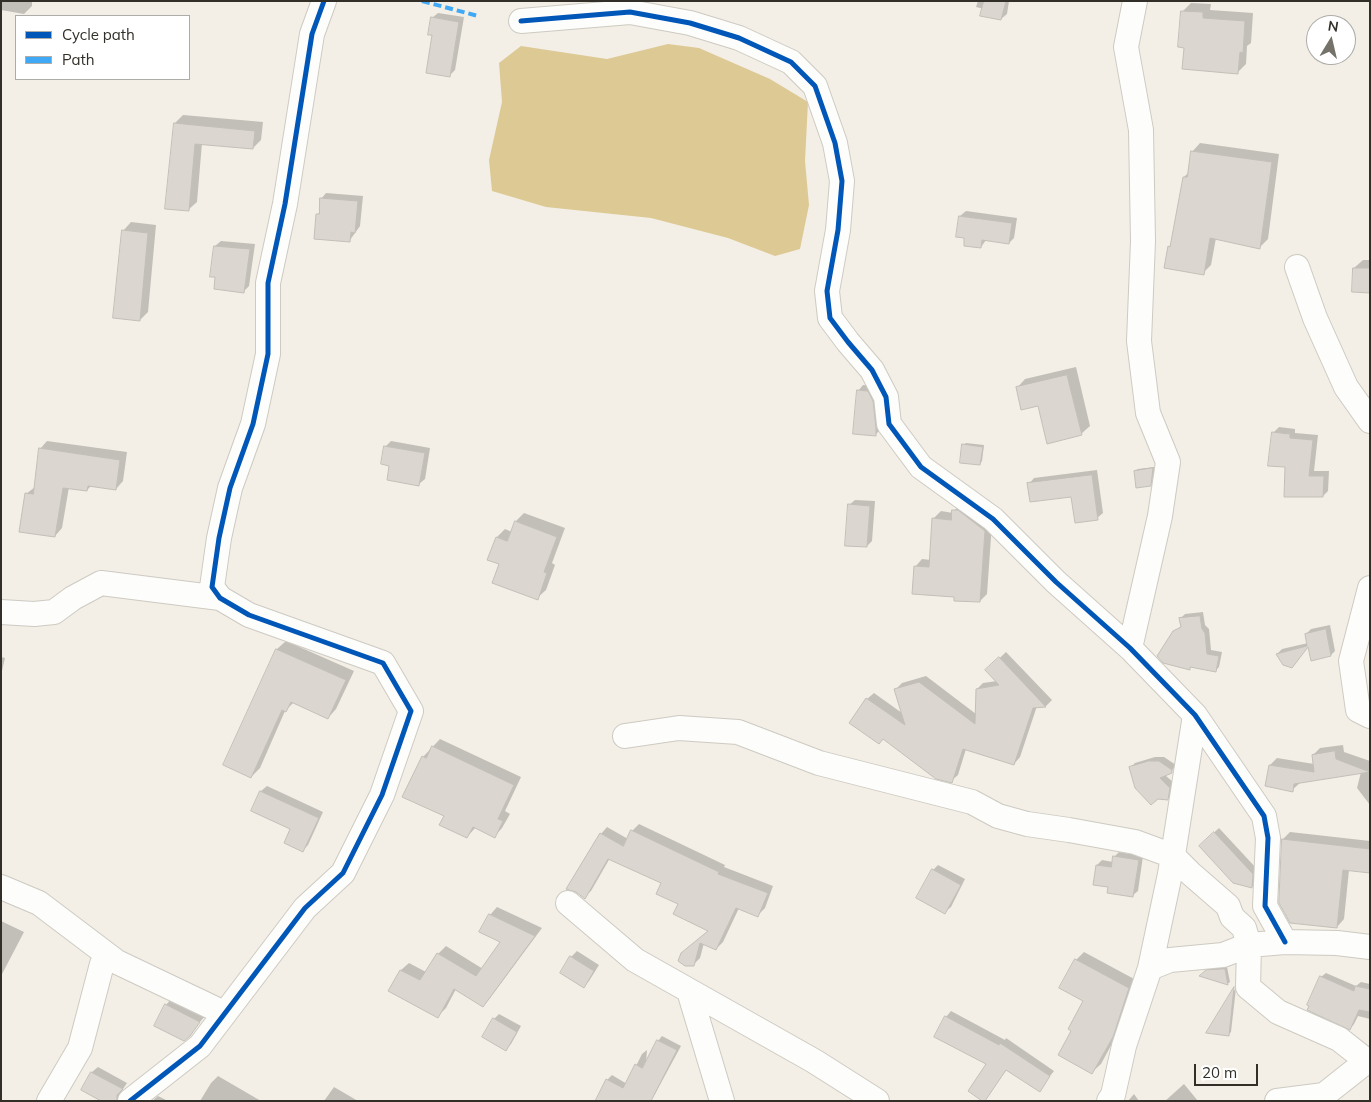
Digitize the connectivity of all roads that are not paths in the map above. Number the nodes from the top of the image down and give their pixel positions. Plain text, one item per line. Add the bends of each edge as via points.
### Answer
1 (324, 1) edge
2 (1135, 1) edge
3 (521, 21) dead end
4 (1298, 267) dead end
5 (1370, 421) edge
6 (1370, 588) edge
7 (220, 598) junction
8 (1, 612) edge
9 (1130, 648) junction
10 (1195, 715) junction
11 (1370, 716) edge
12 (625, 736) dead end
13 (1173, 856) junction
14 (1, 887) edge
15 (568, 903) dead end
16 (1285, 942) junction
17 (1249, 945) junction
18 (1370, 947) edge
19 (102, 964) dead end
20 (1150, 968) junction
21 (689, 991) junction
22 (224, 1013) junction
23 (1369, 1062) edge
24 (50, 1101) edge
25 (130, 1101) edge
26 (722, 1101) edge
27 (877, 1101) edge
28 (1109, 1101) edge
29 (1277, 1101) edge

1 - 7 street via 312,34 285,204 268,283 268,354 253,424 230,488 219,538 212,587
2 - 9 street via 1126,46 1141,130 1143,241 1139,341 1148,413 1168,462 1160,516
3 - 9 street via 630,12 690,23 739,38 791,62 815,86 835,142 842,181 838,230 827,290 830,318 872,370 886,397 889,424 921,467 993,518 1056,582
4 - 5 street via 1346,387
6 - 11 street via 1351,661 1358,710
7 - 8 street via 101,583 54,612
7 - 22 street via 249,615 383,664 411,711 382,796 343,873 305,908
9 - 10 street
10 - 13 street
10 - 16 street via 1264,816 1268,838 1265,906
12 - 13 street via 679,728 738,732 819,763 972,802 998,816 1026,824 1135,842
13 - 17 street via 1228,906 1232,917 1244,928
13 - 20 street
14 - 22 street via 39,903 117,962
15 - 21 street via 635,960
16 - 17 street
16 - 18 street
17 - 20 street via 1223,955 1170,960
17 - 23 street via 1248,987 1278,1012 1339,1039
19 - 24 street via 80,1048
20 - 28 street
21 - 26 street
21 - 27 street via 814,1061
22 - 25 street via 200,1046
23 - 29 street via 1324,1095

